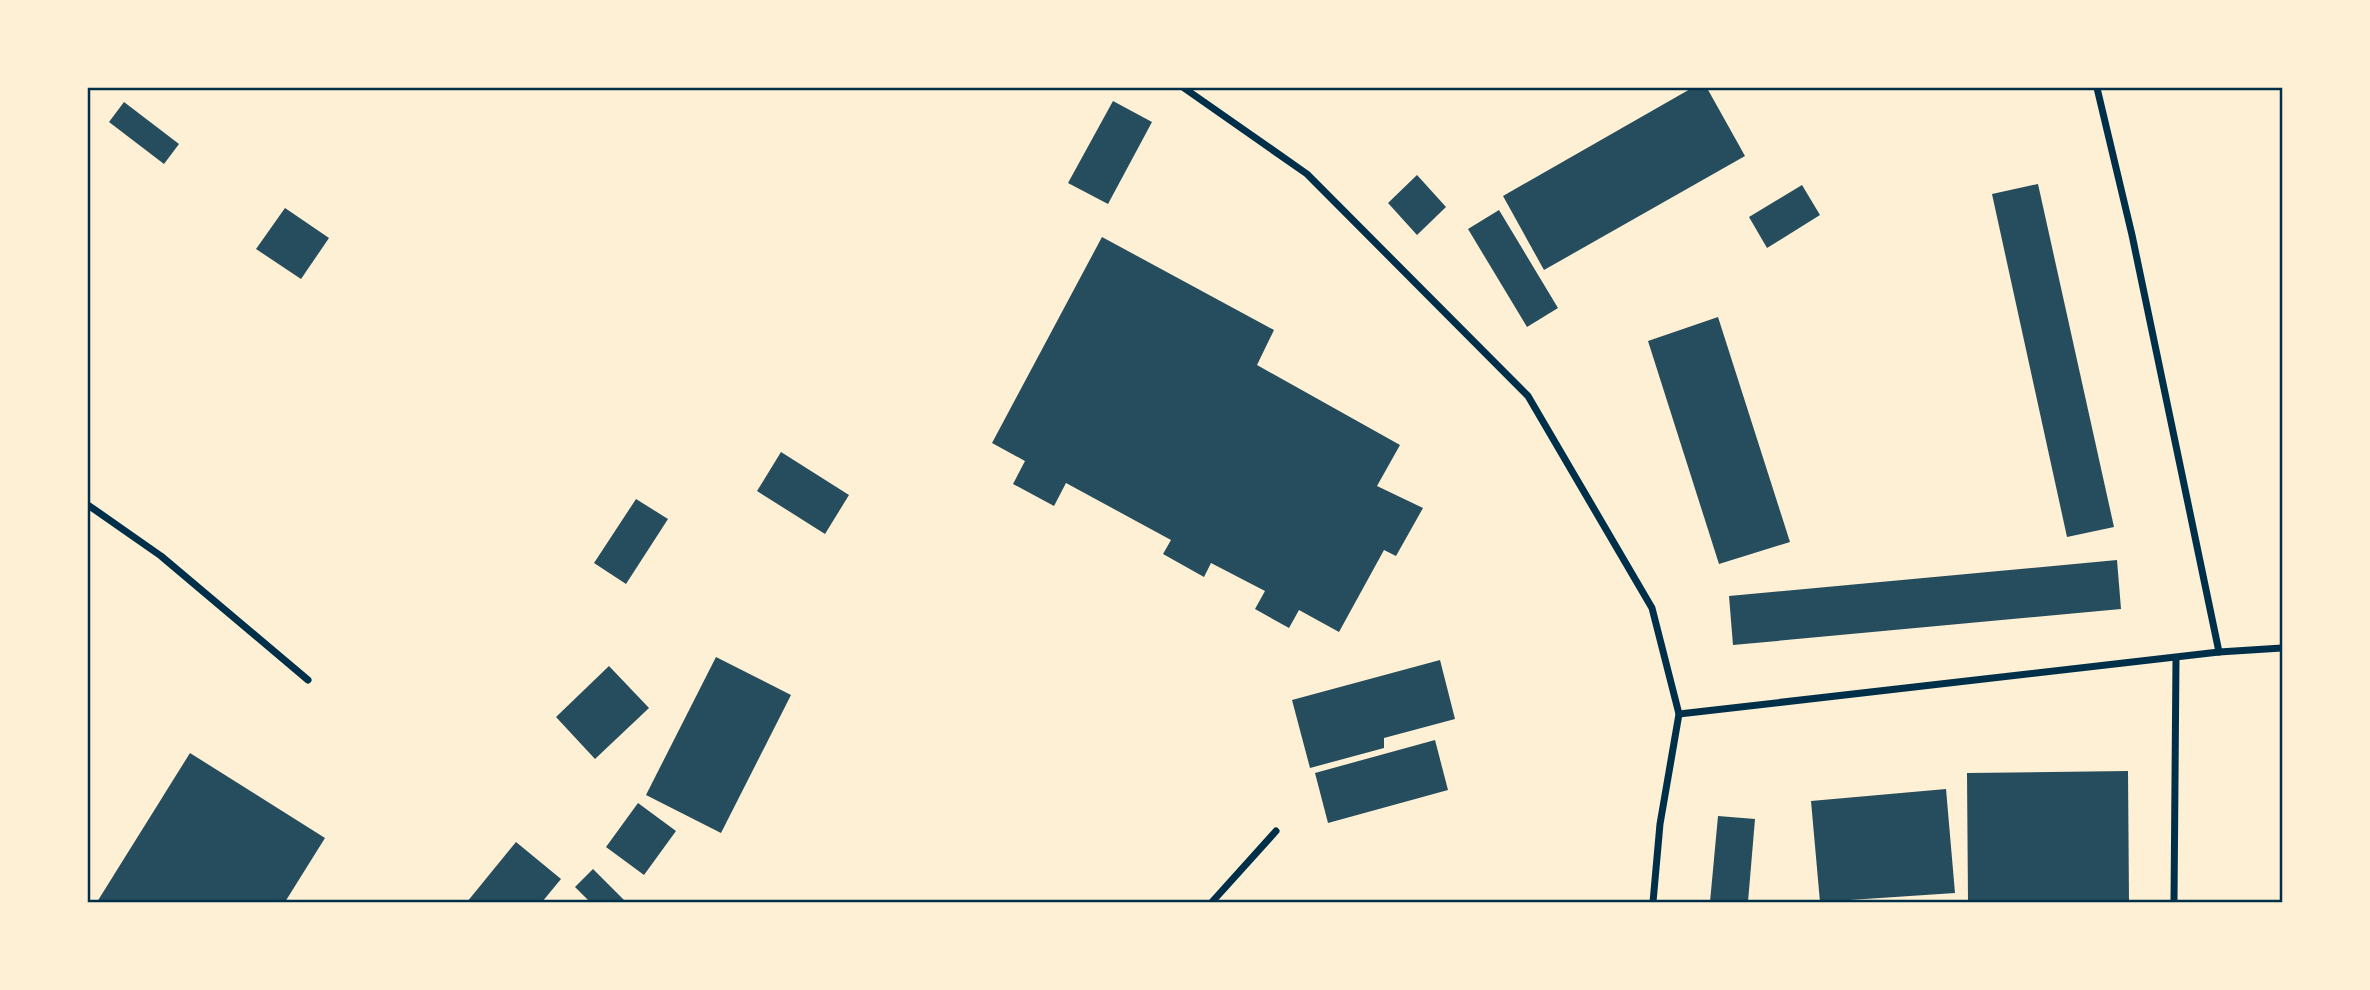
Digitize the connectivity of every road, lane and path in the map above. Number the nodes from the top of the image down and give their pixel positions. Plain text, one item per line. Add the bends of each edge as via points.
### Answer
1 (1184, 88) edge
2 (2097, 88) edge
3 (88, 505) edge
4 (2283, 649) edge
5 (2219, 652) junction
6 (2176, 659) junction
7 (308, 680) dead end
8 (1679, 715) junction
9 (1276, 831) dead end
10 (1212, 902) edge
11 (1653, 902) edge
12 (2174, 902) edge

1 - 8 street via 1307,174 1528,396 1652,608
2 - 5 street
3 - 7 street via 161,556
4 - 5 street
5 - 6 street
6 - 8 street
6 - 12 street
8 - 11 street via 1660,824
9 - 10 street

